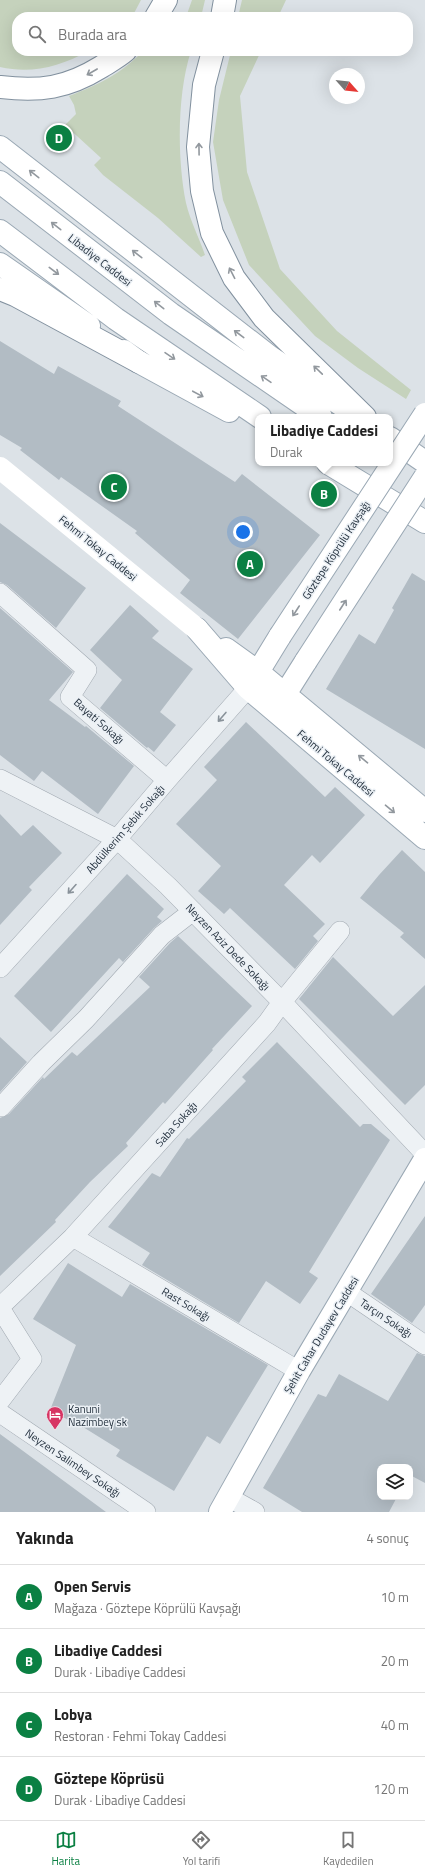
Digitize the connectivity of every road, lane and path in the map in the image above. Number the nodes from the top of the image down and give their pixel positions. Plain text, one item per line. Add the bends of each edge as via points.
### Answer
1 (166, 0) edge
2 (225, 0) edge
3 (159, 12) edge
4 (223, 12) edge
5 (118, 56) edge
6 (212, 56) edge
7 (0, 87) edge
8 (0, 147) edge
9 (0, 182) edge
10 (0, 231) edge
11 (0, 264) edge
12 (0, 289) edge
13 (140, 362) junction
14 (256, 414) edge
15 (317, 414) edge
16 (356, 414) edge
17 (363, 414) edge
18 (425, 414) edge
19 (255, 424) edge
20 (393, 440) edge
21 (393, 460) edge
22 (425, 462) edge
23 (393, 463) edge
24 (331, 466) edge
25 (391, 466) edge
26 (0, 468) edge
27 (425, 478) edge
28 (425, 522) edge
29 (0, 593) edge
30 (253, 680) junction
31 (280, 703) junction
32 (0, 779) edge
33 (167, 780) junction
34 (425, 811) edge
35 (425, 838) edge
36 (117, 839) junction
37 (193, 911) junction
38 (340, 931) dead end
39 (0, 968) edge
40 (282, 1002) junction
41 (1, 1107) dead end
42 (425, 1154) edge
43 (425, 1159) edge
44 (73, 1237) junction
45 (346, 1292) junction
46 (0, 1307) edge
47 (425, 1345) edge
48 (299, 1371) junction
49 (0, 1401) edge
50 (0, 1413) edge
51 (224, 1505) edge
52 (146, 1512) edge
53 (255, 1512) edge

1 - 3 main road
2 - 4 main road
5 -> 7 main road via 89,75 58,87 28,90
17 -> 6 main road via 264,318 234,278 212,233 202,191 198,147 204,85
16 -> 8 main road via 270,357
15 -> 9 main road, Libadiye Caddesi via 171,314
10 -> 14 main road via 116,319
11 - 13 main road
12 - 13 main road
13 -> 19 main road
18 -> 23 main road, Göztepe Köprülü Kavşağı, bridge
20 - 22 main road
21 - 27 main road
24 - 28 main road
25 -> 30 main road, Göztepe Köprülü Kavşağı, bridge
26 - 30 main road, Fehmi Tokay Caddesi via 197,629
31 -> 27 main road, bridge
29 - 33 street, Bayati Sokağı via 87,670 70,697
30 - 31 main road, Fehmi Tokay Caddesi
30 -> 33 street, Abdülkerim Şebik Sokağı
34 -> 31 main road, Fehmi Tokay Caddesi
31 -> 35 main road, Fehmi Tokay Caddesi
32 - 36 street, Neyzen Aziz Dede Sokağı
33 - 36 street, Abdülkerim Şebik Sokağı
36 - 37 street, Neyzen Aziz Dede Sokağı
36 -> 39 street, Abdülkerim Şebik Sokağı
37 - 40 street, Neyzen Aziz Dede Sokağı
37 - 41 street via 162,935
38 - 40 street, Saba Sokağı
40 - 42 street, Neyzen Aziz Dede Sokağı
40 - 44 street, Saba Sokağı via 267,1023
43 - 45 main road, Şehit Cahar Dudayev Caddesi
44 - 46 street, Saba Sokağı
44 - 48 street, Rast Sokağı
45 - 47 street, Tarçın Sokağı
45 - 48 main road, Şehit Cahar Dudayev Caddesi
46 - 49 street via 32,1359
48 - 51 main road, Şehit Cahar Dudayev Caddesi
50 - 52 street, Neyzen Salimbey Sokağı
51 - 53 street

